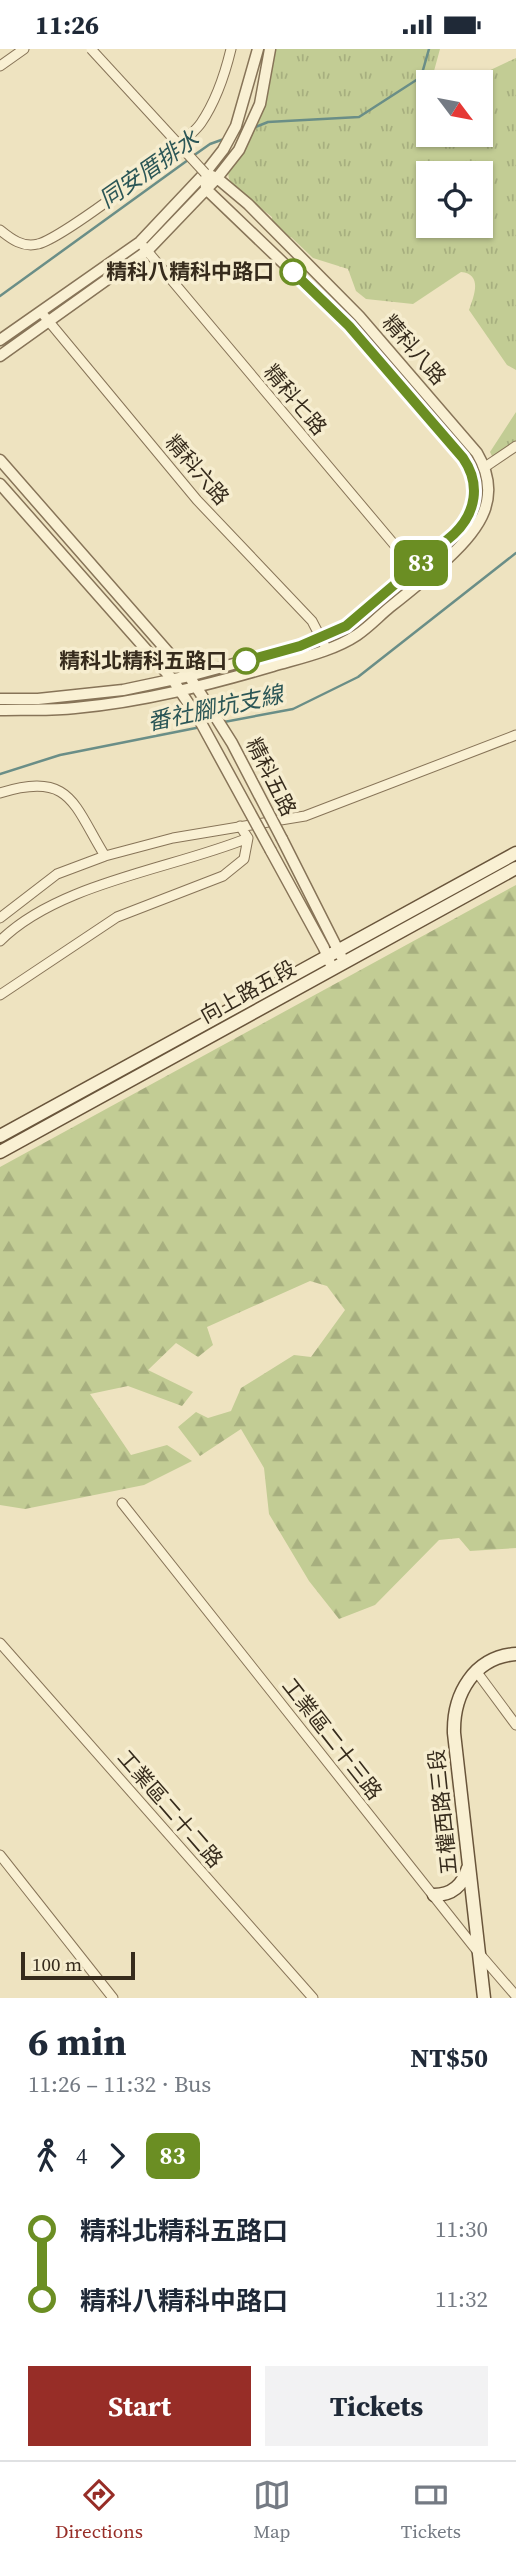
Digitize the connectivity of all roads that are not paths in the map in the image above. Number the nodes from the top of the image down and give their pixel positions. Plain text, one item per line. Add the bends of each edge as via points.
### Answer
1 (24, 49) edge
2 (91, 49) edge
3 (231, 49) edge
4 (258, 49) edge
5 (270, 49) edge
6 (0, 66) edge
7 (205, 173) junction
8 (217, 178) junction
9 (206, 189) junction
10 (0, 230) edge
11 (144, 247) junction
12 (41, 312) junction
13 (50, 323) junction
14 (0, 341) edge
15 (0, 356) edge
16 (516, 446) edge
17 (0, 460) edge
18 (485, 467) junction
19 (0, 484) edge
20 (415, 569) junction
21 (424, 580) junction
22 (318, 637) junction
23 (326, 649) junction
24 (189, 676) junction
25 (173, 680) junction
26 (197, 686) junction
27 (180, 691) junction
28 (0, 699) edge
29 (0, 710) edge
30 (516, 735) edge
31 (0, 793) edge
32 (240, 826) junction
33 (248, 838) junction
34 (516, 853) edge
35 (105, 856) junction
36 (516, 868) edge
37 (0, 918) edge
38 (0, 940) edge
39 (333, 953) junction
40 (339, 969) junction
41 (0, 995) edge
42 (0, 1136) edge
43 (0, 1152) edge
44 (122, 1503) dead end
45 (0, 1643) edge
46 (516, 1654) edge
47 (476, 1671) junction
48 (516, 1725) edge
49 (0, 1855) edge
50 (468, 1868) junction
51 (434, 1895) junction
52 (478, 1952) junction
53 (516, 1996) edge
54 (113, 1998) edge
55 (313, 1998) edge
56 (484, 1998) edge

1 - 6 street
2 - 7 street, 精科八路, bridge
3 - 10 street via 214,101 200,125 175,150 60,235 24,244
4 - 7 street via 236,126
5 - 8 street via 260,104 239,150
7 - 8 street, 精科八路
7 - 9 street
7 - 11 street
8 - 9 street
8 - 18 street, 精科八路 via 359,316
9 - 11 street
9 - 20 street, 精科八路 via 349,326 468,464 474,494 469,516
11 - 12 street
11 - 13 street
11 - 20 street, 精科七路
12 - 13 street, 精科六路
12 - 14 street
13 - 15 street
13 - 22 street, 精科六路 via 197,500 312,621
16 - 18 street
17 - 24 street, 精科五路
18 - 21 street via 488,498 480,522 466,542
19 - 25 street, 精科五路
20 - 21 street, 精科七路
20 - 22 street, 精科八路 via 346,626
21 - 23 street via 356,635
22 - 23 street, 精科六路
22 - 24 street, 精科八路
23 - 26 street
24 - 25 street, 精科八路
24 - 26 street, 精科五路
25 - 27 street, 精科五路
25 - 28 street, 精科八路 via 98,694
26 - 27 street
26 - 39 street, 精科五路, bridge via 282,839
27 - 29 street via 75,708
27 - 39 street, 精科五路, bridge
30 - 32 street via 305,816
31 - 35 street via 41,785 61,791
32 - 33 street
32 - 35 street
33 - 38 street via 85,891 39,910
33 - 41 street via 244,859 223,876 117,917
34 - 39 main road, 向上路五段
35 - 37 street via 57,874
36 - 40 main road, 向上路五段
39 - 40 street, 精科五路
39 - 42 main road, 向上路五段
40 - 43 main road, 向上路五段
44 - 51 street, 工業區二十三路
45 - 55 street, 工業區二十二路
46 - 47 main road
47 - 48 street
47 - 50 main road, 五權西路三段 via 460,1693 454,1713
49 - 54 street
50 - 51 main road via 459,1886
50 - 52 main road, 五權西路三段
51 - 52 street, 工業區二十三路
52 - 53 street, 工業區二十三路
52 - 56 main road, 五權西路三段

